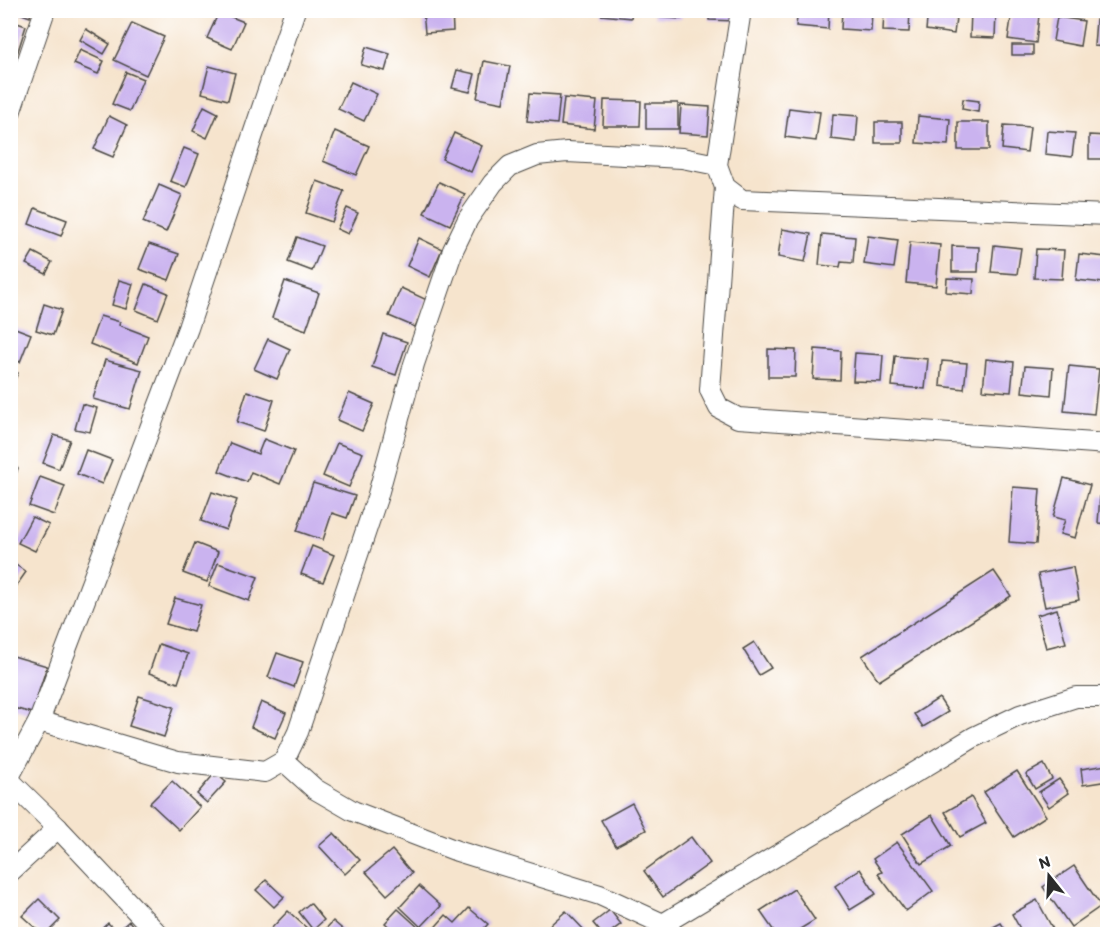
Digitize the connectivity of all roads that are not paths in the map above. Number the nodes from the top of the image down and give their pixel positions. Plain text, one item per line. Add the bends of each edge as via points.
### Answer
1 (45, 10) edge
2 (295, 10) edge
3 (741, 10) edge
4 (10, 113) edge
5 (717, 165) junction
6 (724, 187) junction
7 (1107, 215) edge
8 (1107, 444) edge
9 (1107, 697) edge
10 (39, 721) junction
11 (284, 761) junction
12 (10, 775) edge
13 (10, 782) edge
14 (58, 828) junction
15 (10, 872) edge
16 (668, 929) edge
17 (158, 934) edge

1 - 4 street
2 - 10 street via 188,328
3 - 5 street
5 - 6 street
5 - 11 street via 682,159 557,153 537,155 510,166 493,183 453,249 414,364 376,498 298,732
6 - 7 street via 742,200
6 - 8 street via 711,390 719,408 738,418
9 - 16 street via 1076,697 1020,715 975,737
10 - 11 street via 178,762 265,772
10 - 12 street
11 - 16 street via 315,789 353,811 457,850 600,895
13 - 14 street
14 - 15 street
14 - 17 street

